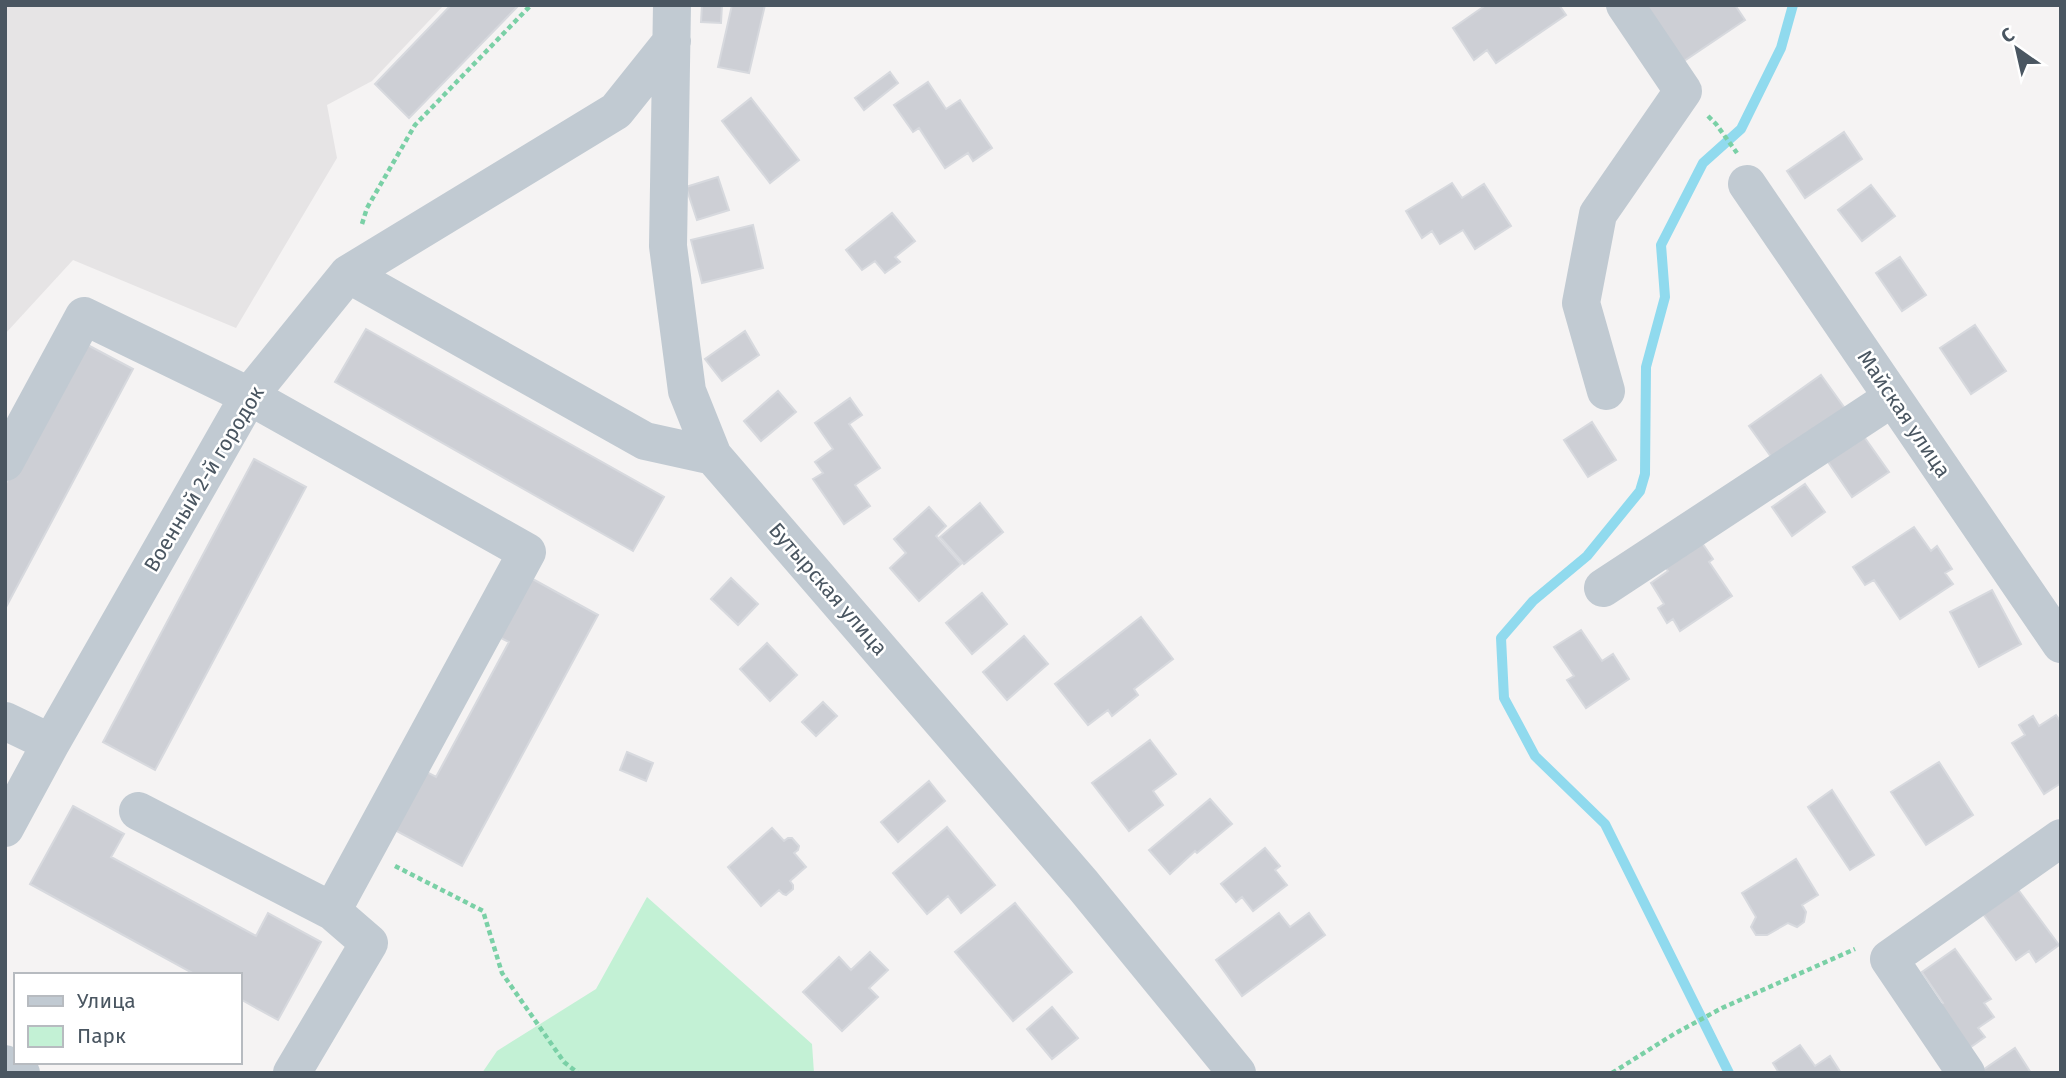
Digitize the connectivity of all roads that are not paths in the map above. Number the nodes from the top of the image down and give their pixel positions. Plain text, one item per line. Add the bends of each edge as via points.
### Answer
1 (1625, 5) edge
2 (672, 23) edge
3 (1742, 168) road end
4 (348, 274) junction
5 (1606, 391) dead end
6 (249, 396) junction
7 (1892, 398) junction
8 (713, 456) junction
9 (5, 462) edge
10 (1603, 587) dead end
11 (2061, 644) edge
12 (5, 721) edge
13 (51, 743) junction
14 (138, 811) dead end
15 (6, 823) edge
16 (2061, 838) edge
17 (332, 911) junction
18 (5, 1065) edge
19 (20, 1073) edge
20 (292, 1073) edge
21 (1237, 1073) edge
22 (1966, 1073) edge

1 - 5 street via 1683,91 1598,214 1581,303
2 - 4 street, Военный 2-й городок via 616,110
2 - 8 street, Бутырская улица via 668,246 687,391
3 - 7 street, Майская улица
4 - 6 street, Военный 2-й городок
4 - 8 street via 645,441
6 - 9 street via 83,316
6 - 13 street, Военный 2-й городок
6 - 17 street via 527,552
7 - 10 street
7 - 11 street, Майская улица
8 - 21 street, Бутырская улица via 1083,885
12 - 13 street
13 - 15 street, Военный 2-й городок
14 - 17 street
16 - 22 street via 1889,959
17 - 20 street via 369,943
18 - 19 street

